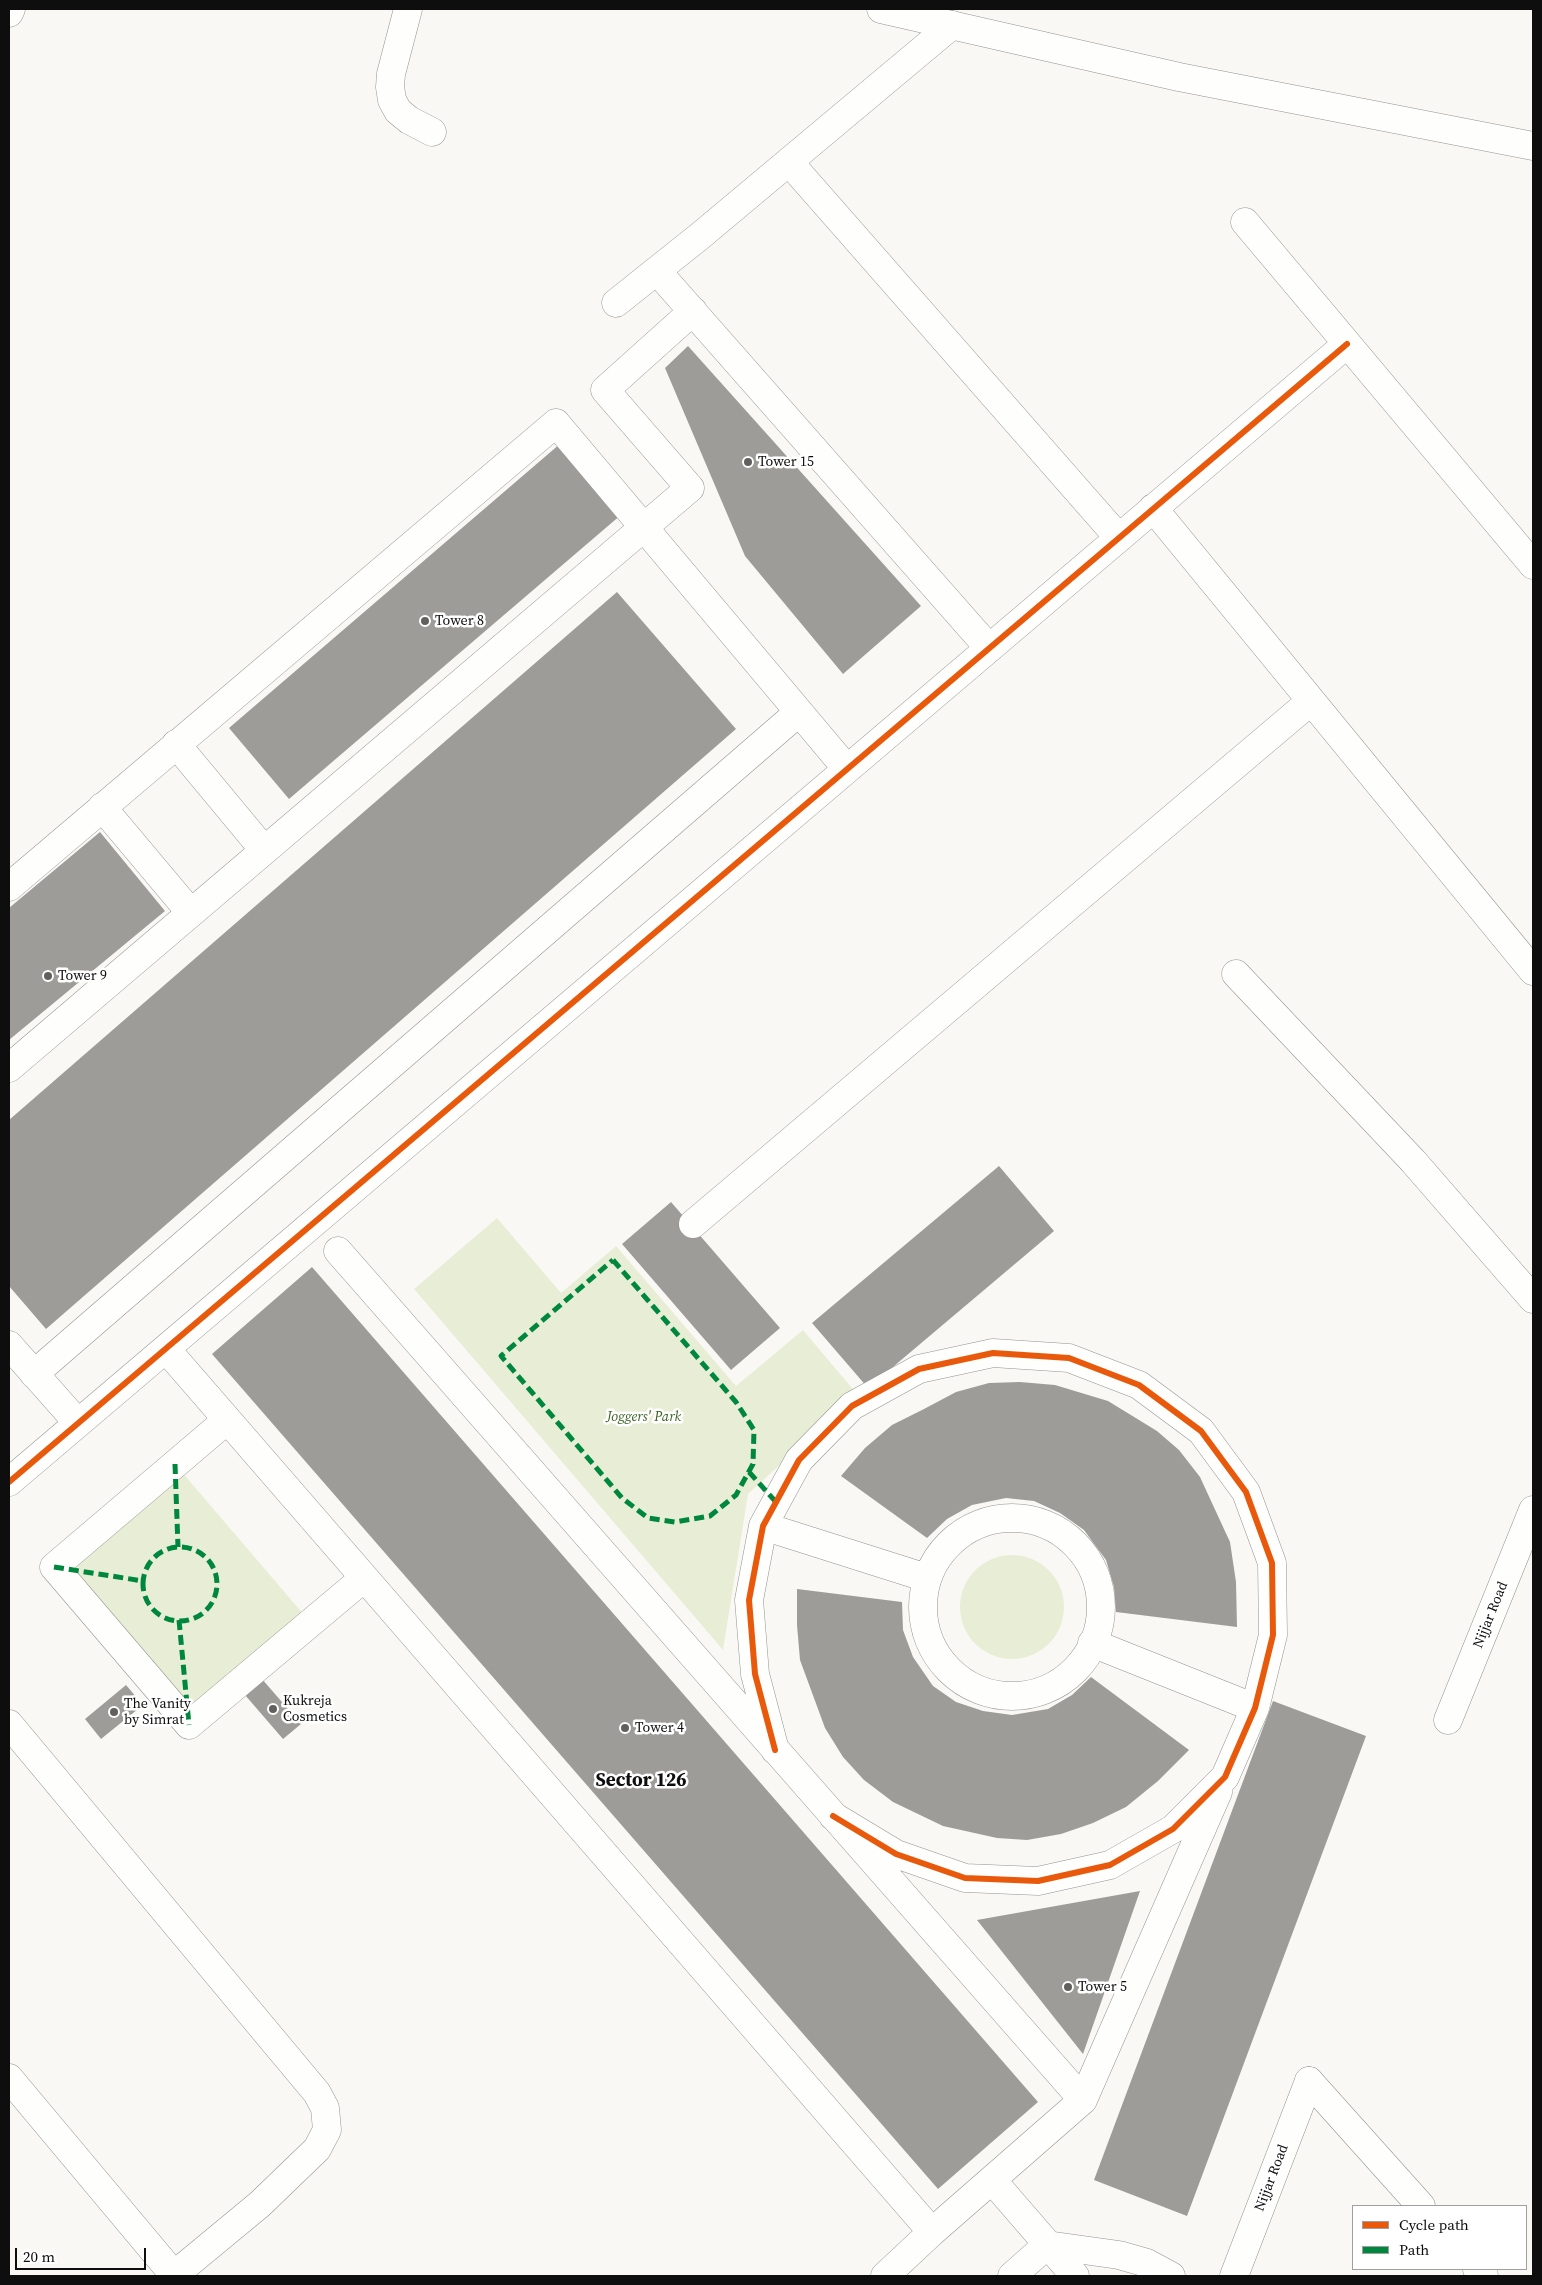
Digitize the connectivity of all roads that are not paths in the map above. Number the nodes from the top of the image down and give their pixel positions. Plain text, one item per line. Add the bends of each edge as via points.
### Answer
1 (11, 9) edge
2 (408, 9) edge
3 (881, 9) edge
4 (9, 13) edge
5 (952, 25) junction
6 (432, 132) dead end
7 (1533, 146) edge
8 (789, 162) junction
9 (1245, 222) dead end
10 (657, 271) junction
11 (616, 303) dead end
12 (692, 312) junction
13 (1347, 344) junction
14 (1153, 508) junction
15 (644, 526) junction
16 (1119, 538) junction
17 (1533, 565) edge
18 (989, 648) junction
19 (1311, 701) junction
20 (800, 712) junction
21 (176, 744) junction
22 (847, 769) junction
23 (102, 807) junction
24 (264, 850) junction
25 (9, 887) edge
26 (190, 913) junction
27 (1533, 971) edge
28 (1236, 974) dead end
29 (9, 1068) edge
30 (693, 1224) dead end
31 (338, 1251) dead end
32 (1533, 1299) edge
33 (9, 1345) edge
34 (166, 1349) junction
35 (34, 1374) junction
36 (227, 1420) junction
37 (78, 1423) junction
38 (9, 1482) edge
39 (1533, 1510) edge
40 (763, 1526) junction
41 (364, 1578) junction
42 (927, 1578) junction
43 (1092, 1643) junction
44 (1255, 1708) junction
45 (1448, 1720) dead end
46 (9, 1724) edge
47 (775, 1750) junction
48 (1225, 1777) junction
49 (833, 1816) junction
50 (9, 2078) edge
51 (1084, 2100) junction
52 (992, 2180) junction
53 (1420, 2205) edge
54 (932, 2232) junction
55 (1047, 2245) junction
56 (174, 2276) edge
57 (885, 2276) edge
58 (1012, 2276) edge
59 (1075, 2276) edge
60 (1171, 2276) edge
61 (1234, 2276) edge

1 - 4 street
2 - 6 street via 391,74 392,100 409,120
3 - 5 street
5 - 7 street via 1179,77
5 - 8 street
8 - 10 street
8 - 16 street
9 - 13 street
10 - 11 street
10 - 12 street
12 - 15 street via 605,390 690,488
12 - 18 street
13 - 14 street
13 - 17 street
14 - 16 street
14 - 19 street
15 - 20 street
15 - 21 street via 556,423
15 - 24 street
16 - 18 street
18 - 22 street
19 - 27 street
19 - 30 street
20 - 22 street
20 - 35 street
21 - 23 street
21 - 24 street
22 - 34 street
23 - 25 street
23 - 26 street
24 - 26 street
26 - 29 street
28 - 32 street via 1413,1160
31 - 47 street
33 - 35 street
34 - 36 street
34 - 37 street
35 - 37 street
36 - 41 street
36 - 41 street via 54,1567 189,1725
37 - 38 street
39 - 45 street, Nijjar Road
40 - 42 street
40 - 44 street via 799,1460 852,1406 919,1369 993,1353 1069,1358 1140,1385 1201,1431 1246,1492 1272,1563 1273,1635
40 - 47 street via 749,1600 755,1674
41 - 54 street
42 - 43 street via 922,1608 927,1636 940,1660 960,1680 984,1692 1012,1696 1039,1692 1063,1681 1083,1661
42 - 43 street via 942,1552 965,1530 993,1520 1024,1519 1054,1528 1078,1547 1094,1573 1100,1603 1097,1634
43 - 44 street
44 - 48 street
46 - 56 street via 317,2093 325,2108 327,2130 317,2148 260,2204
47 - 49 street
48 - 49 street via 1173,1829 1110,1865 1038,1881 965,1878 896,1854
48 - 51 street
49 - 51 street
50 - 56 street
51 - 52 street
52 - 54 street
52 - 55 street
53 - 61 street, Nijjar Road via 1309,2081
54 - 57 street
55 - 58 street
55 - 59 street
55 - 60 street via 1119,2255 1147,2263

